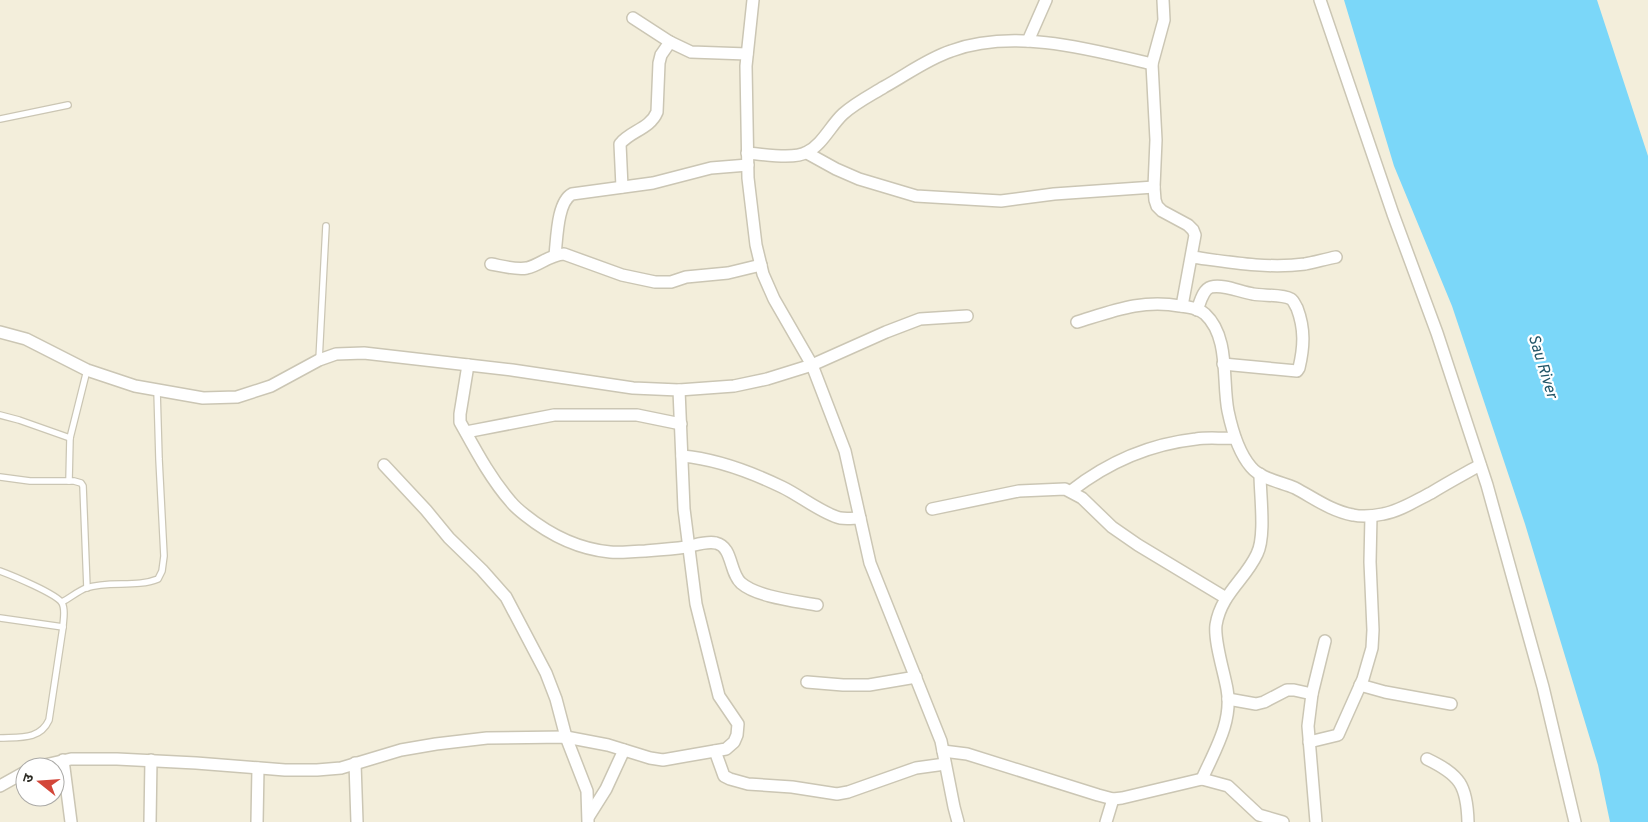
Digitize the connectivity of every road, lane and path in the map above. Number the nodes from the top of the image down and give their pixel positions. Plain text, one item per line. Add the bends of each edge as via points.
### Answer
1 (753, 0) edge
2 (1046, 0) edge
3 (1163, 0) edge
4 (1320, 0) edge
5 (633, 18) dead end
6 (1028, 41) junction
7 (670, 42) junction
8 (747, 54) junction
9 (1152, 64) junction
10 (68, 105) dead end
11 (0, 119) edge
12 (747, 153) junction
13 (807, 153) junction
14 (748, 165) junction
15 (622, 187) junction
16 (1154, 187) junction
17 (326, 226) dead end
18 (555, 255) junction
19 (1192, 256) junction
20 (1336, 257) dead end
21 (491, 264) dead end
22 (761, 265) junction
23 (1182, 306) junction
24 (1197, 310) junction
25 (967, 316) dead end
26 (1077, 322) dead end
27 (0, 332) edge
28 (319, 360) junction
29 (1223, 364) junction
30 (468, 365) junction
31 (812, 365) junction
32 (87, 370) junction
33 (157, 390) junction
34 (679, 390) junction
35 (0, 415) edge
36 (680, 424) junction
37 (466, 432) junction
38 (70, 438) junction
39 (1235, 438) junction
40 (682, 456) junction
41 (384, 465) dead end
42 (1480, 465) junction
43 (1260, 474) junction
44 (0, 477) edge
45 (69, 481) junction
46 (1071, 491) junction
47 (932, 510) dead end
48 (1371, 516) junction
49 (860, 518) junction
50 (688, 546) junction
51 (0, 571) edge
52 (87, 588) junction
53 (1226, 598) junction
54 (62, 602) junction
55 (817, 605) dead end
56 (0, 618) edge
57 (63, 627) junction
58 (1325, 642) dead end
59 (916, 677) junction
60 (807, 682) dead end
61 (1360, 685) junction
62 (1312, 694) junction
63 (1228, 699) junction
64 (1451, 704) dead end
65 (566, 737) junction
66 (0, 738) edge
67 (1309, 742) junction
68 (624, 750) junction
69 (716, 751) junction
70 (943, 751) junction
71 (1427, 759) dead end
72 (65, 760) edge
73 (151, 760) junction
74 (355, 763) junction
75 (946, 764) junction
76 (258, 768) junction
77 (65, 769) edge
78 (15, 777) edge
79 (1202, 779) junction
80 (0, 786) edge
81 (1113, 799) junction
82 (589, 819) edge
83 (71, 822) edge
84 (150, 822) edge
85 (257, 822) edge
86 (357, 822) edge
87 (958, 822) edge
88 (1106, 822) edge
89 (1284, 822) edge
90 (1316, 822) edge
91 (1468, 822) edge
92 (1575, 822) edge

1 - 8 street
2 - 6 street
3 - 9 street via 1164,20
4 - 42 street
5 - 7 street
6 - 9 street
6 - 13 street via 970,45 933,59 856,104
7 - 8 street via 691,52
7 - 15 street via 659,63 654,119 620,144
8 - 12 street
9 - 16 street via 1156,140
10 - 11 lane
12 - 13 street via 790,156
12 - 14 street
13 - 16 street via 859,179 916,196 1001,201
14 - 15 street via 711,168 653,183
14 - 22 street
15 - 18 street via 567,196 561,210
16 - 19 street via 1157,206 1193,230
17 - 28 lane
18 - 21 street via 527,268
18 - 22 street via 564,254 622,275 655,282 728,273
19 - 20 street via 1269,266 1304,264
19 - 23 street
22 - 31 street via 774,299
23 - 24 street
23 - 26 street via 1134,305
24 - 29 street via 1213,323 1219,336
24 - 29 street via 1204,293 1211,287 1292,299 1295,303 1304,342 1297,371
25 - 31 street via 912,322
27 - 32 street via 26,339
28 - 30 street via 336,354 364,353
28 - 33 street via 271,386 237,396 204,398
29 - 39 street via 1228,411
30 - 34 street via 633,388
30 - 37 street via 460,414 460,422
31 - 34 street via 734,386
31 - 49 street via 845,451
32 - 33 street
32 - 38 lane
33 - 52 lane via 162,571 158,579 148,583
34 - 36 street
35 - 38 lane
36 - 37 street via 638,415 567,415
36 - 40 street
37 - 50 street via 493,479 512,504 541,528 566,541 593,550 613,552
38 - 45 lane
39 - 43 street via 1251,468
39 - 46 street via 1197,439 1143,451 1114,463
40 - 49 street via 714,461 769,481 840,518
40 - 50 street
41 - 65 street via 506,597 546,673
42 - 48 street via 1403,508
42 - 92 street via 1543,687
43 - 48 street via 1333,509
43 - 53 street via 1261,535 1258,552
44 - 45 lane
45 - 52 lane via 83,486
46 - 47 street via 1020,491
46 - 53 street via 1138,545
48 - 61 street via 1372,648
49 - 59 street via 870,563
50 - 55 street via 718,543 725,548 734,575 742,584 773,596
50 - 69 street via 696,604 719,696 738,724 734,742 726,749
51 - 54 lane via 52,594
52 - 54 lane
53 - 63 street via 1216,628
54 - 57 lane
56 - 57 lane
57 - 66 lane via 45,730 34,736
58 - 62 street
59 - 60 street via 869,685
59 - 70 street
61 - 64 street
61 - 67 street via 1338,735
62 - 63 street via 1286,690 1256,704
62 - 67 street
63 - 79 street via 1225,727
65 - 68 street
65 - 74 street via 487,738 436,744
65 - 82 street via 587,791
67 - 90 street
68 - 69 street via 663,760
68 - 82 street
69 - 75 street via 724,776 730,779 837,794 916,768
70 - 75 street
70 - 81 street via 967,754
71 - 91 street via 1456,776 1463,787
72 - 73 street
73 - 76 street
73 - 84 street
74 - 76 street via 317,770
74 - 86 street
75 - 87 street
76 - 85 street
77 - 83 street
78 - 80 street
79 - 81 street
79 - 89 street via 1228,786 1260,815
81 - 88 street

